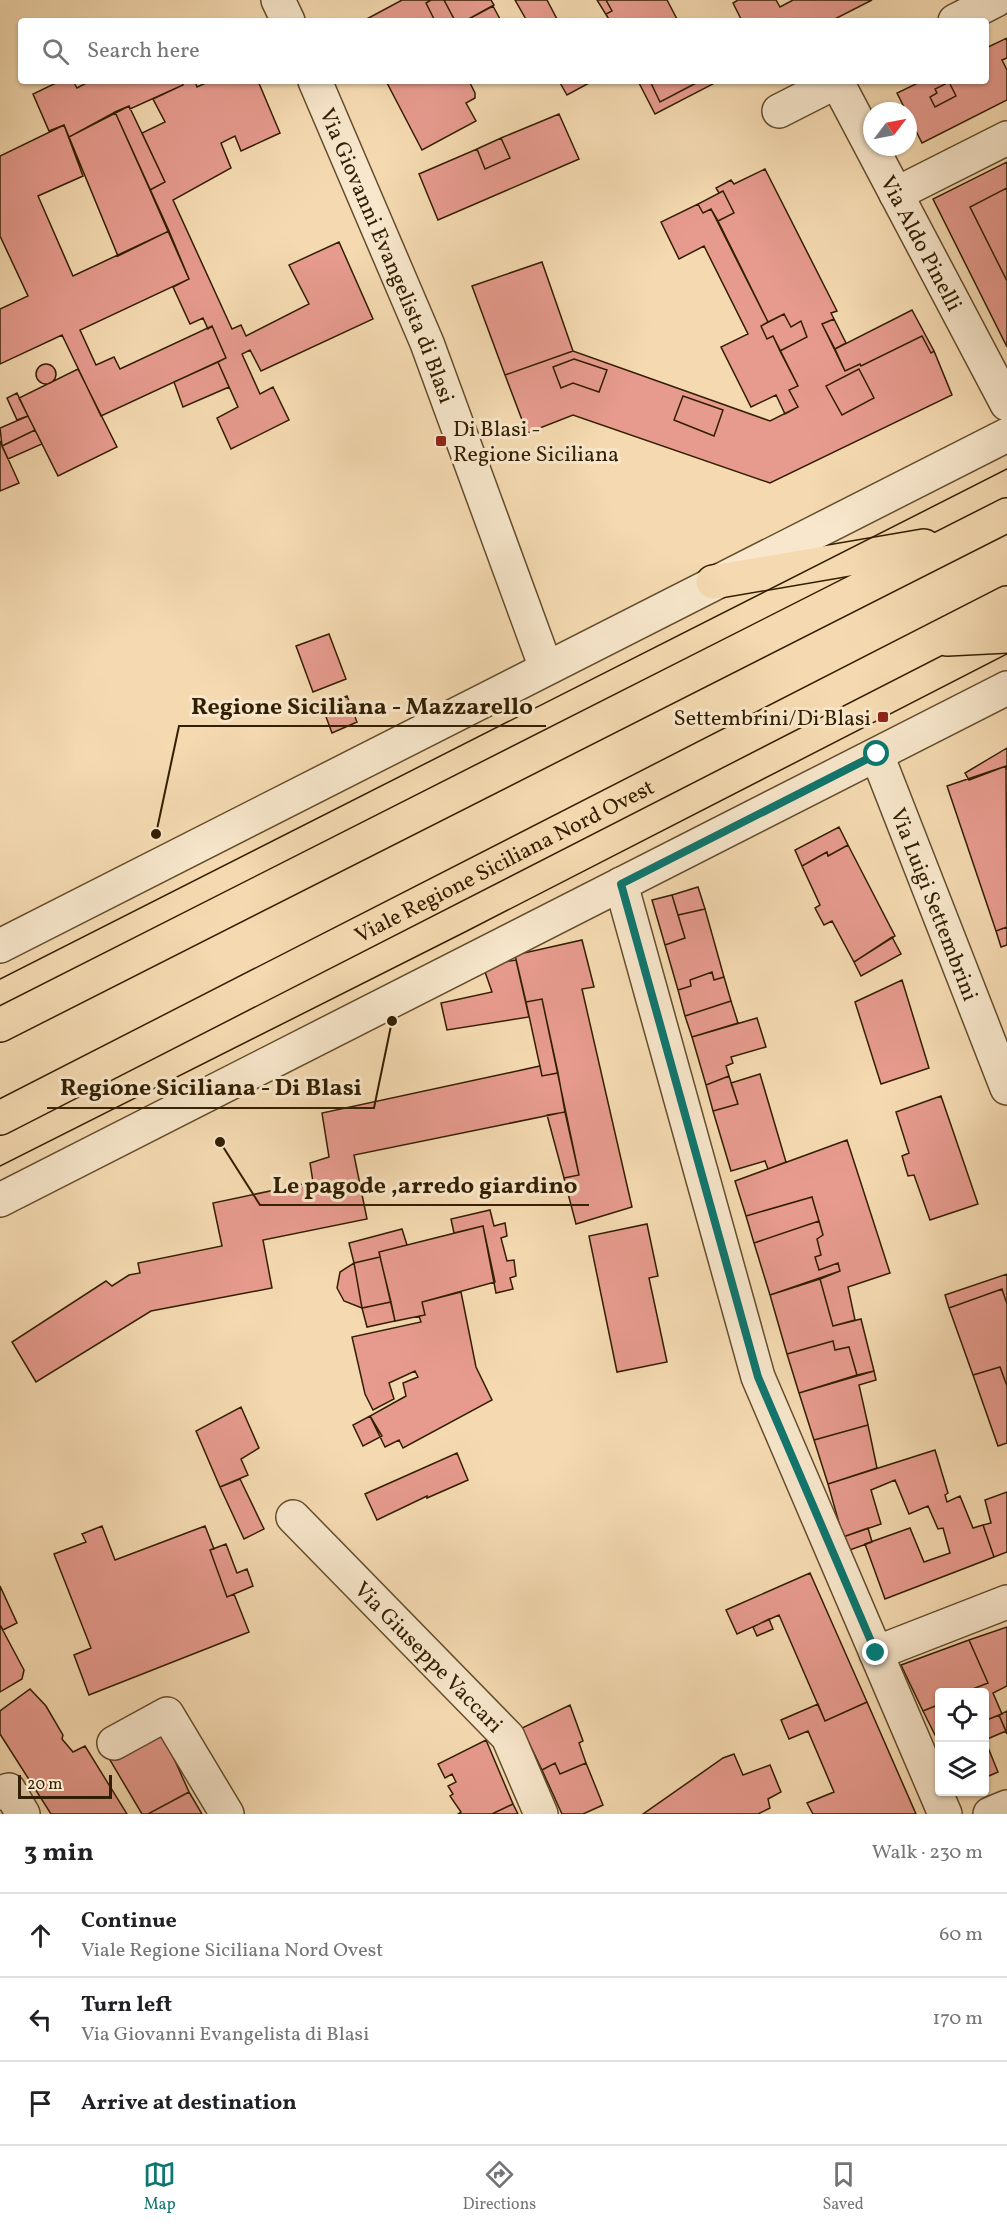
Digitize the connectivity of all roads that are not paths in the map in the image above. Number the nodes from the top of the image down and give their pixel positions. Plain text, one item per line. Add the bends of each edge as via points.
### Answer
1 (278, 0) edge
2 (996, 0) edge
3 (287, 18) edge
4 (961, 18) edge
5 (316, 84) edge
6 (832, 84) edge
7 (840, 84) edge
8 (779, 111) dead end
9 (1007, 138) edge
10 (896, 194) junction
11 (1007, 404) edge
12 (1007, 435) edge
13 (1007, 515) edge
14 (961, 539) junction
15 (712, 582) junction
16 (1007, 603) edge
17 (1007, 636) edge
18 (933, 640) junction
19 (546, 668) junction
20 (1007, 688) edge
21 (877, 754) junction
22 (621, 884) junction
23 (0, 946) edge
24 (0, 1025) edge
25 (1007, 1088) edge
26 (0, 1118) edge
27 (0, 1200) edge
28 (293, 1517) dead end
29 (1007, 1602) edge
30 (876, 1653) junction
31 (114, 1743) dead end
32 (1007, 1807) edge
33 (227, 1814) edge
34 (542, 1814) edge
35 (945, 1814) edge
36 (990, 1814) edge

1 - 3 street
2 - 4 street
5 - 19 street, Via Giovanni Evangelista di Blasi via 427,343
6 - 8 street
7 - 10 street, Via Aldo Pinelli
9 - 10 street
10 - 11 street, Via Aldo Pinelli
12 - 15 street
13 - 14 main road
14 - 15 main road
14 - 24 main road
15 - 19 street
16 - 18 main road, Viale Regione Siciliana Nord Ovest
17 - 18 main road
18 - 26 main road, Viale Regione Siciliana Nord Ovest
19 - 23 street
20 - 21 street
21 - 22 street
21 - 25 street, Via Luigi Settembrini
22 - 27 street
22 - 30 street via 758,1377
28 - 34 street, Via Giuseppe Vaccari via 508,1737
29 - 30 street
30 - 35 street
31 - 33 street via 167,1714
32 - 36 street

